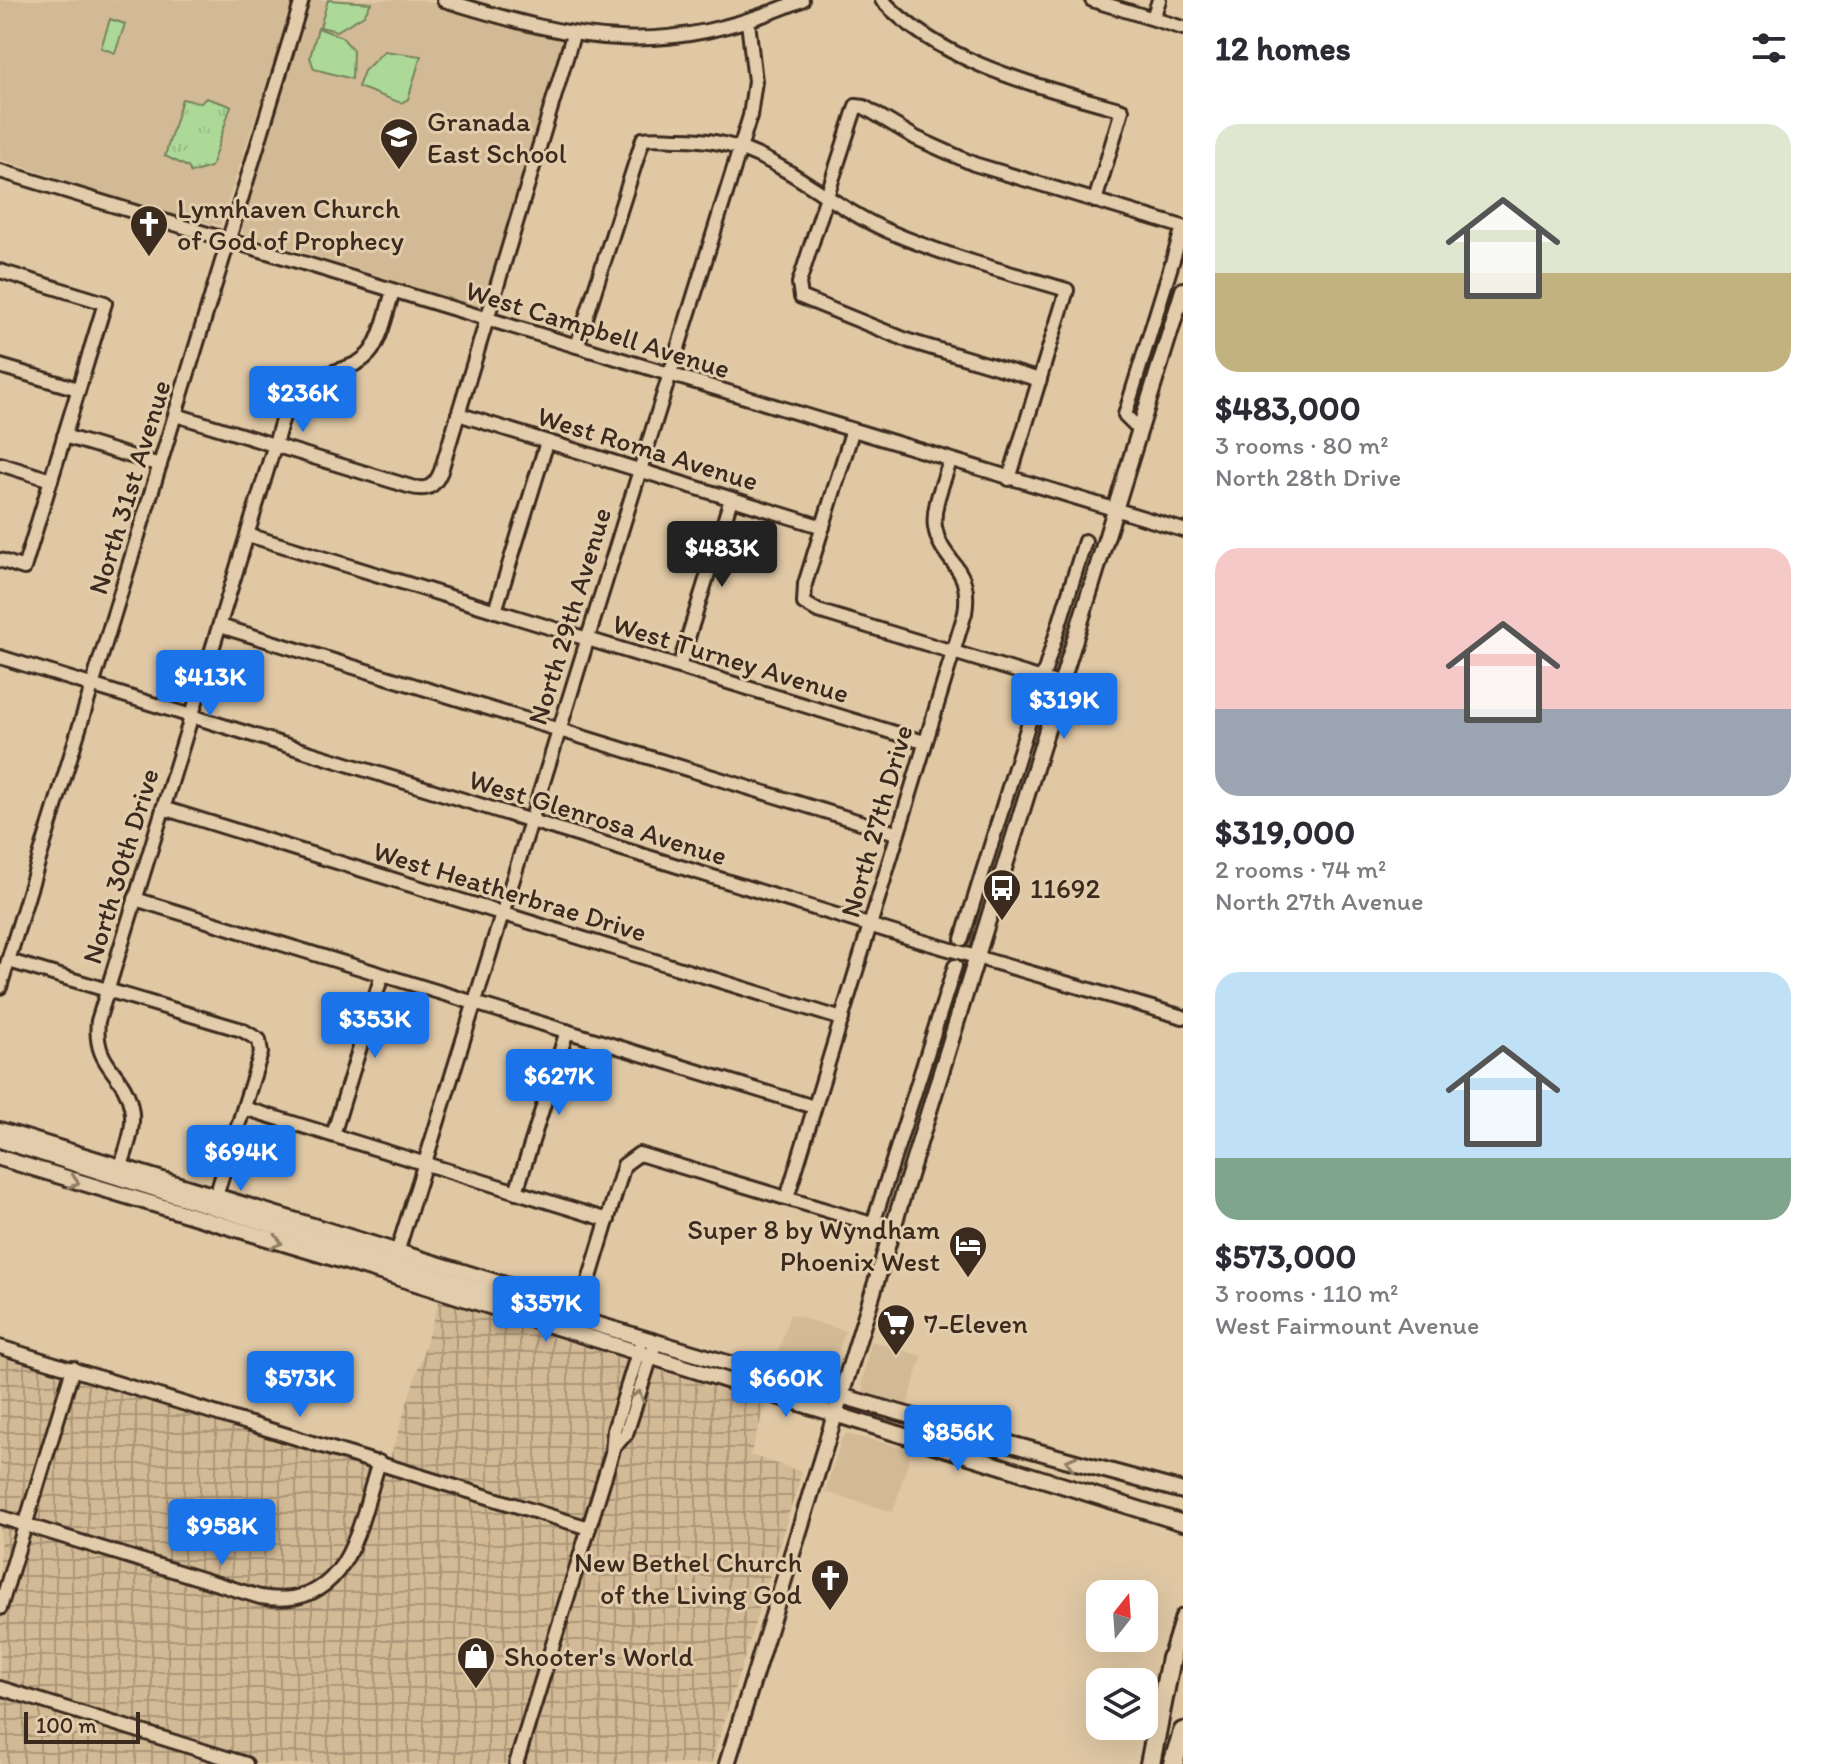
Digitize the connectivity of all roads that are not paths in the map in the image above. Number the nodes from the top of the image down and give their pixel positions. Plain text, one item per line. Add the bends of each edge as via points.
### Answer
1 (302, 0) edge
2 (444, 0) edge
3 (802, 0) edge
4 (882, 0) edge
5 (1092, 0) edge
6 (1159, 0) edge
7 (1153, 18) junction
8 (748, 22) junction
9 (1183, 28) edge
10 (573, 35) junction
11 (740, 146) junction
12 (0, 171) edge
13 (827, 195) junction
14 (1095, 201) junction
15 (1183, 227) edge
16 (228, 241) junction
17 (0, 271) edge
18 (1183, 290) edge
19 (393, 291) junction
20 (486, 319) junction
21 (577, 346) junction
22 (0, 366) edge
23 (669, 376) junction
24 (1040, 380) junction
25 (78, 389) junction
26 (458, 414) junction
27 (176, 415) junction
28 (1140, 430) junction
29 (852, 432) junction
30 (64, 436) junction
31 (547, 442) junction
32 (275, 444) junction
33 (950, 461) junction
34 (0, 464) edge
35 (160, 465) junction
36 (640, 470) junction
37 (1009, 479) junction
38 (51, 480) junction
39 (731, 499) junction
40 (1115, 510) junction
41 (823, 527) junction
42 (1183, 530) edge
43 (248, 535) junction
44 (1085, 541) dead end
45 (0, 560) edge
46 (495, 611) junction
47 (220, 626) junction
48 (587, 639) junction
49 (953, 651) junction
50 (0, 657) edge
51 (679, 667) junction
52 (1044, 679) junction
53 (1062, 685) junction
54 (93, 687) junction
55 (192, 716) junction
56 (558, 729) junction
57 (924, 742) junction
58 (163, 808) junction
59 (530, 820) junction
60 (896, 833) junction
61 (135, 899) junction
62 (502, 913) junction
63 (968, 922) junction
64 (870, 925) junction
65 (985, 927) junction
66 (962, 939) dead end
67 (976, 956) junction
68 (9, 961) junction
69 (955, 966) dead end
70 (382, 975) junction
71 (949, 983) junction
72 (0, 987) edge
73 (966, 988) junction
74 (106, 991) junction
75 (474, 1003) junction
76 (1183, 1017) edge
77 (842, 1019) junction
78 (567, 1031) junction
79 (814, 1107) junction
80 (244, 1108) junction
81 (0, 1129) edge
82 (333, 1135) junction
83 (0, 1140) edge
84 (0, 1158) edge
85 (424, 1163) junction
86 (120, 1171) junction
87 (516, 1192) junction
88 (787, 1198) junction
89 (215, 1200) junction
90 (608, 1220) junction
91 (208, 1222) junction
92 (873, 1224) junction
93 (892, 1230) junction
94 (394, 1262) junction
95 (574, 1318) junction
96 (649, 1340) junction
97 (0, 1347) edge
98 (644, 1355) junction
99 (73, 1368) junction
100 (840, 1396) junction
101 (835, 1415) junction
102 (379, 1462) junction
103 (1183, 1491) edge
104 (0, 1517) edge
105 (1183, 1523) edge
106 (25, 1525) junction
107 (589, 1528) junction
108 (0, 1608) edge
109 (1183, 1617) edge
110 (1171, 1658) junction
111 (0, 1688) edge
112 (1183, 1732) edge
113 (246, 1764) edge
114 (516, 1764) edge
115 (727, 1764) edge
116 (1141, 1764) edge
117 (1150, 1764) edge
118 (1173, 1764) edge

1 - 16 street, North 31st Avenue
2 - 10 street
3 - 8 street
4 - 14 street via 927,36 979,64 1122,110
5 - 7 street
6 - 7 street
7 - 9 street
8 - 10 street via 673,38
8 - 11 street, North 29th Avenue via 755,81
10 - 20 street
11 - 13 street
11 - 21 street via 643,139
11 - 23 street, North 29th Avenue
12 - 16 street, West Campbell Avenue
13 - 14 street via 856,106 974,164
13 - 24 street via 885,230 1067,290
13 - 24 street via 799,283 801,297 909,341
14 - 15 street
15 - 28 street via 1125,415
16 - 19 street, West Campbell Avenue
16 - 27 street, North 31st Avenue
17 - 25 street via 105,303
18 - 28 main road
19 - 20 street, West Campbell Avenue
19 - 32 street, North 30th Drive via 371,352 357,364 300,388
20 - 21 street, West Campbell Avenue
20 - 26 street
21 - 23 street, West Campbell Avenue
22 - 25 street
23 - 29 street, West Campbell Avenue
23 - 36 street, North 29th Avenue
24 - 37 street
25 - 30 street
26 - 31 street, West Roma Avenue
26 - 32 street via 438,477 427,489
27 - 32 street
27 - 35 street, North 31st Avenue
28 - 40 main road
29 - 33 street, West Campbell Avenue
29 - 41 street
30 - 35 street
30 - 38 street
31 - 36 street, West Roma Avenue
31 - 46 street
32 - 43 street, North 30th Drive
33 - 37 street, West Campbell Avenue
33 - 49 street, North 27th Drive via 935,518 938,538 961,571 967,592
34 - 38 street
35 - 54 street, North 31st Avenue
36 - 39 street, West Roma Avenue
36 - 48 street, North 29th Avenue
37 - 40 street, West Campbell Avenue
38 - 45 street via 24,568
39 - 41 street, West Roma Avenue
39 - 51 street
40 - 42 street, West Campbell Avenue
40 - 53 main road
41 - 49 street via 804,603
43 - 46 street, West Turney Avenue
43 - 47 street, North 30th Drive
44 - 52 street
46 - 48 street, West Turney Avenue
47 - 55 street, North 30th Drive
47 - 56 street
48 - 51 street, West Turney Avenue
48 - 56 street, North 29th Avenue
49 - 52 street
49 - 57 street, North 27th Drive
50 - 54 street, West Glenrosa Avenue
51 - 57 street, West Turney Avenue
52 - 53 street
52 - 63 street
53 - 65 main road
54 - 55 street, West Glenrosa Avenue
54 - 68 street, North 31st Avenue
55 - 58 street, North 30th Drive
55 - 59 street, West Glenrosa Avenue
56 - 59 street, North 29th Avenue
56 - 60 street
57 - 60 street, North 27th Drive
58 - 61 street, North 30th Drive
58 - 62 street, West Heatherbrae Drive
59 - 62 street, North 29th Avenue
59 - 64 street, West Glenrosa Avenue
60 - 64 street, North 27th Drive
61 - 70 street
61 - 74 street, North 30th Drive
62 - 75 street, North 29th Avenue
62 - 77 street, West Heatherbrae Drive
63 - 65 street
63 - 66 street
64 - 67 street, West Glenrosa Avenue
64 - 77 street, North 27th Drive
65 - 67 main road
67 - 73 main road
67 - 76 street, West Glenrosa Avenue
68 - 72 street, North 31st Avenue
68 - 74 street
69 - 71 street
70 - 75 street
70 - 82 street
71 - 73 street
71 - 92 street
73 - 93 main road
74 - 80 street via 249,1032 259,1040 261,1053
74 - 86 street, North 30th Drive via 96,1042 131,1105 131,1133
75 - 78 street
75 - 85 street, North 29th Avenue
77 - 79 street, North 27th Drive
78 - 79 street
78 - 87 street
79 - 88 street, North 27th Drive
80 - 82 street
80 - 89 street
81 - 86 street
82 - 85 street
83 - 86 main road
84 -> 91 main road
85 - 87 street
85 - 94 street, North 29th Avenue
86 - 89 main road
87 - 90 street
88 - 90 street via 645,1154 624,1165
88 - 92 street
89 - 91 street
89 - 94 main road
90 - 95 street
91 -> 94 main road
92 - 93 street
93 - 100 main road
94 - 95 main road
94 - 95 street
95 - 96 main road
95 - 98 main road
96 - 98 street
96 - 100 main road
97 - 99 street
98 - 101 main road
98 - 107 street via 614,1430 614,1447
99 - 102 street
99 - 106 street
100 - 101 main road
103 -> 100 main road
101 - 105 main road
101 - 115 main road
102 - 106 street via 341,1571 320,1590 294,1599 260,1597
102 - 107 street
104 - 106 street
106 - 108 street
107 - 114 street
109 - 110 main road
110 - 116 main road
110 - 117 highway
111 - 113 street
112 - 118 highway

